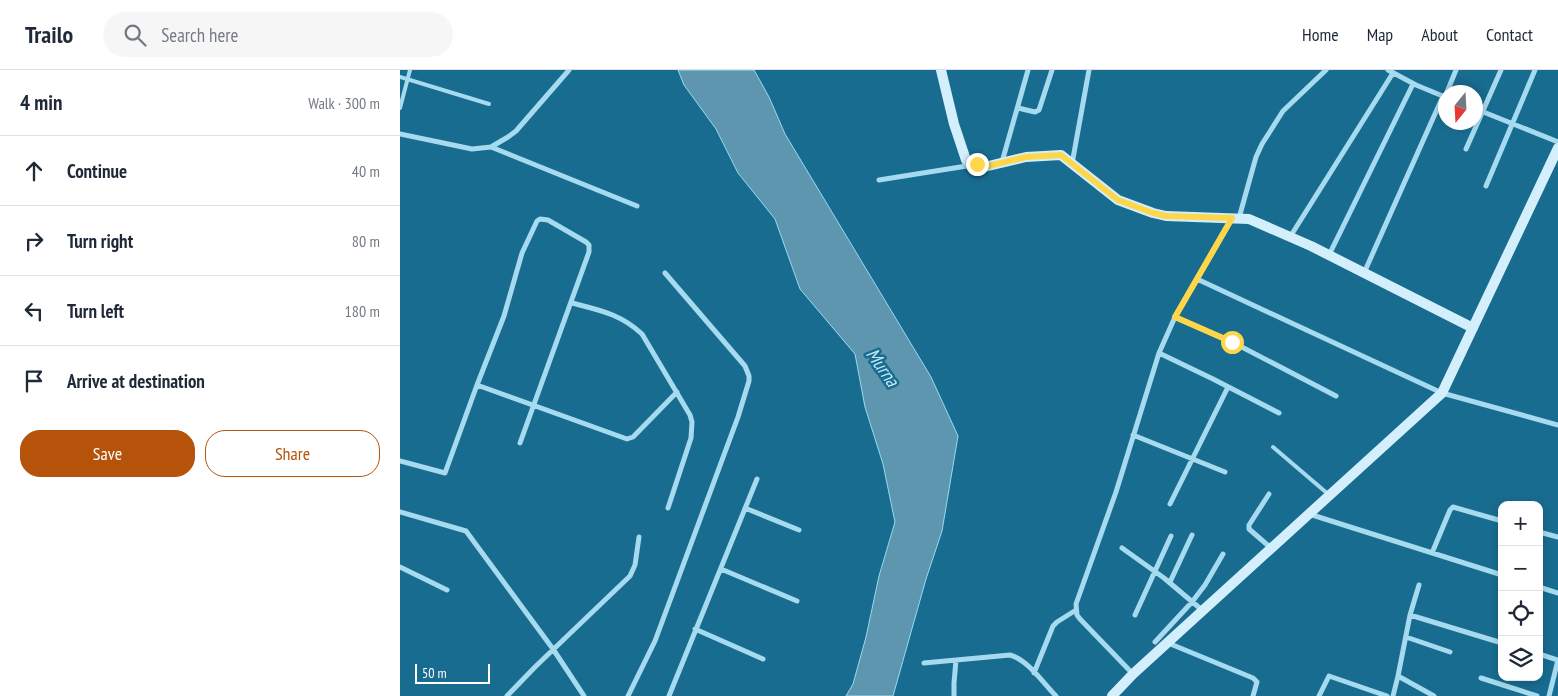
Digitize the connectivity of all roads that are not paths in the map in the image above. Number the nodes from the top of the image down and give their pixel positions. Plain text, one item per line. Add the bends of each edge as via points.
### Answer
1 (410, 70) edge
2 (569, 70) edge
3 (941, 70) edge
4 (1028, 70) edge
5 (1052, 70) edge
6 (1089, 70) edge
7 (1326, 70) edge
8 (1456, 70) edge
9 (1501, 70) edge
10 (1535, 70) edge
11 (1391, 71) edge
12 (400, 77) edge
13 (407, 79) junction
14 (1413, 84) junction
15 (1450, 85) edge
16 (1438, 93) edge
17 (489, 104) dead end
18 (400, 108) edge
19 (1018, 108) junction
20 (1483, 110) edge
21 (1438, 111) edge
22 (1483, 112) edge
23 (1511, 124) junction
24 (1474, 130) edge
25 (400, 134) edge
26 (1558, 142) edge
27 (491, 146) junction
28 (1558, 148) edge
29 (1466, 149) dead end
30 (1002, 163) junction
31 (977, 164) junction
32 (1072, 164) junction
33 (1554, 168) edge
34 (879, 180) dead end
35 (1486, 186) dead end
36 (637, 206) dead end
37 (1236, 218) junction
38 (1290, 237) junction
39 (1329, 256) junction
40 (665, 273) dead end
41 (1364, 274) junction
42 (1197, 279) junction
43 (572, 303) junction
44 (1175, 317) junction
45 (1473, 328) junction
46 (1159, 353) junction
47 (477, 385) junction
48 (1228, 387) junction
49 (677, 392) junction
50 (1442, 393) junction
51 (1336, 396) dead end
52 (535, 406) junction
53 (1279, 413) dead end
54 (1558, 425) edge
55 (1134, 435) junction
56 (520, 443) dead end
57 (1273, 446) dead end
58 (1192, 459) junction
59 (400, 461) edge
60 (1225, 472) dead end
61 (757, 479) dead end
62 (1269, 494) dead end
63 (1329, 495) junction
64 (1170, 504) dead end
65 (668, 508) dead end
66 (745, 508) junction
67 (400, 512) edge
68 (1308, 513) junction
69 (1498, 520) edge
70 (799, 530) dead end
71 (1543, 533) edge
72 (1192, 535) dead end
73 (1171, 536) dead end
74 (639, 537) dead end
75 (1558, 537) edge
76 (1122, 548) dead end
77 (1271, 548) junction
78 (1432, 553) junction
79 (1222, 554) dead end
80 (400, 567) edge
81 (721, 569) junction
82 (1155, 571) junction
83 (1498, 575) edge
84 (1170, 582) junction
85 (1419, 585) dead end
86 (1543, 588) edge
87 (446, 590) dead end
88 (1558, 593) edge
89 (797, 601) dead end
90 (1192, 602) junction
91 (1076, 610) junction
92 (1202, 610) junction
93 (1410, 615) junction
94 (1134, 616) dead end
95 (695, 629) junction
96 (1406, 637) junction
97 (1155, 642) dead end
98 (1167, 642) junction
99 (1498, 642) edge
100 (554, 649) junction
101 (1450, 652) dead end
102 (1543, 655) edge
103 (763, 659) dead end
104 (956, 660) junction
105 (1558, 660) edge
106 (924, 663) dead end
107 (1034, 673) junction
108 (1133, 674) junction
109 (1398, 676) junction
110 (1556, 676) edge
111 (1481, 678) dead end
112 (507, 696) edge
113 (584, 696) edge
114 (628, 696) edge
115 (669, 696) edge
116 (954, 696) edge
117 (1056, 696) edge
118 (1112, 696) edge
119 (1253, 696) edge
120 (1320, 696) edge
121 (1388, 696) edge
122 (1393, 696) edge
123 (1434, 696) edge
124 (1537, 696) edge
125 (1549, 696) edge

1 - 13 lane
2 - 27 street via 516,131
3 - 31 main road via 966,160
4 - 19 street
5 - 19 street via 1039,110
6 - 32 street
7 - 37 street via 1283,111 1262,144
8 - 15 street
9 - 20 street
10 - 23 street
11 - 14 street
11 - 38 street
12 - 13 lane
13 - 17 lane
13 - 18 lane
14 - 16 street
14 - 39 street
19 - 30 street
21 - 41 street
22 - 23 street
23 - 26 street
23 - 35 street
24 - 29 street
25 - 27 street via 472,149
27 - 36 street
28 - 33 main road
30 - 31 main road via 984,167
30 - 32 main road via 1026,157 1061,155
31 - 34 street
32 - 37 main road via 1118,200 1153,213
33 - 45 main road
37 - 38 main road via 1249,219
37 - 42 street
38 - 39 main road
39 - 41 main road
40 - 114 street via 745,366 749,380 655,641
41 - 45 main road
42 - 44 street
42 - 50 street
43 - 47 street via 589,245 548,220 540,220 522,253 504,316
43 - 49 street via 610,312 637,329 650,344
43 - 52 street
44 - 46 street
44 - 51 street via 1236,344
45 - 50 main road
46 - 48 street
46 - 55 street
47 - 52 street
47 - 59 street via 444,473
48 - 53 street
48 - 58 street
49 - 52 street via 633,437 627,439
49 - 65 street via 690,415 692,430
50 - 54 street
50 - 63 main road
52 - 56 street
55 - 58 street
55 - 91 street
57 - 63 lane
58 - 60 street
58 - 64 street
61 - 66 street
62 - 77 street via 1249,529
63 - 68 main road
66 - 70 street
66 - 81 street
67 - 100 street via 466,531
68 - 77 main road
68 - 78 street
69 - 78 street via 1452,508
71 - 75 street
72 - 84 street
73 - 82 street
74 - 100 street via 630,576
76 - 82 street
77 - 92 main road
78 - 83 street
79 - 90 street
80 - 87 street
81 - 89 street
81 - 95 street
82 - 84 street
82 - 94 street
84 - 90 street
85 - 93 street
86 - 88 street
90 - 92 street
90 - 97 street
91 - 107 street via 1053,626
91 - 108 street via 1080,619
92 - 98 main road
93 - 96 street
93 - 99 street
95 - 103 street
95 - 115 street
96 - 101 street
96 - 109 street
98 - 108 main road
98 - 119 street via 1253,678 1257,682
100 - 112 street
100 - 113 street
102 - 105 street
104 - 106 street
104 - 107 street via 1010,655 1018,657
104 - 116 street
105 - 110 street
107 - 117 street
108 - 118 main road
109 - 122 street
109 - 123 street
110 - 125 street
111 - 124 street
120 - 121 street via 1329,676

